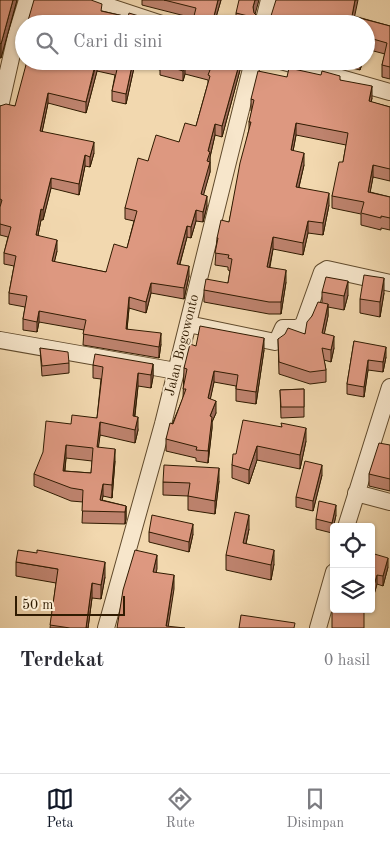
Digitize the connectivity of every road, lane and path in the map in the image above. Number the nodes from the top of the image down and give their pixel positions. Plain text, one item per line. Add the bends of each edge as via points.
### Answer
1 (27, 0) edge
2 (89, 0) edge
3 (269, 0) edge
4 (22, 15) edge
5 (135, 15) edge
6 (265, 15) edge
7 (15, 40) edge
8 (251, 70) edge
9 (313, 70) edge
10 (390, 92) edge
11 (0, 107) edge
12 (390, 283) edge
13 (188, 324) junction
14 (0, 340) edge
15 (176, 371) junction
16 (390, 387) edge
17 (356, 493) junction
18 (390, 502) edge
19 (347, 523) edge
20 (330, 586) edge
21 (106, 628) edge
22 (318, 628) edge

1 - 4 street
2 - 5 street
3 - 6 street
7 - 11 street
8 - 13 street, Jalan Bogowonto
9 - 10 street
12 - 13 street via 327,268 322,272 303,325 283,328 277,341
13 - 15 street, Jalan Bogowonto
14 - 15 street
15 - 21 street, Jalan Bogowonto
16 - 17 street
17 - 18 street
17 - 19 street
20 - 22 street

